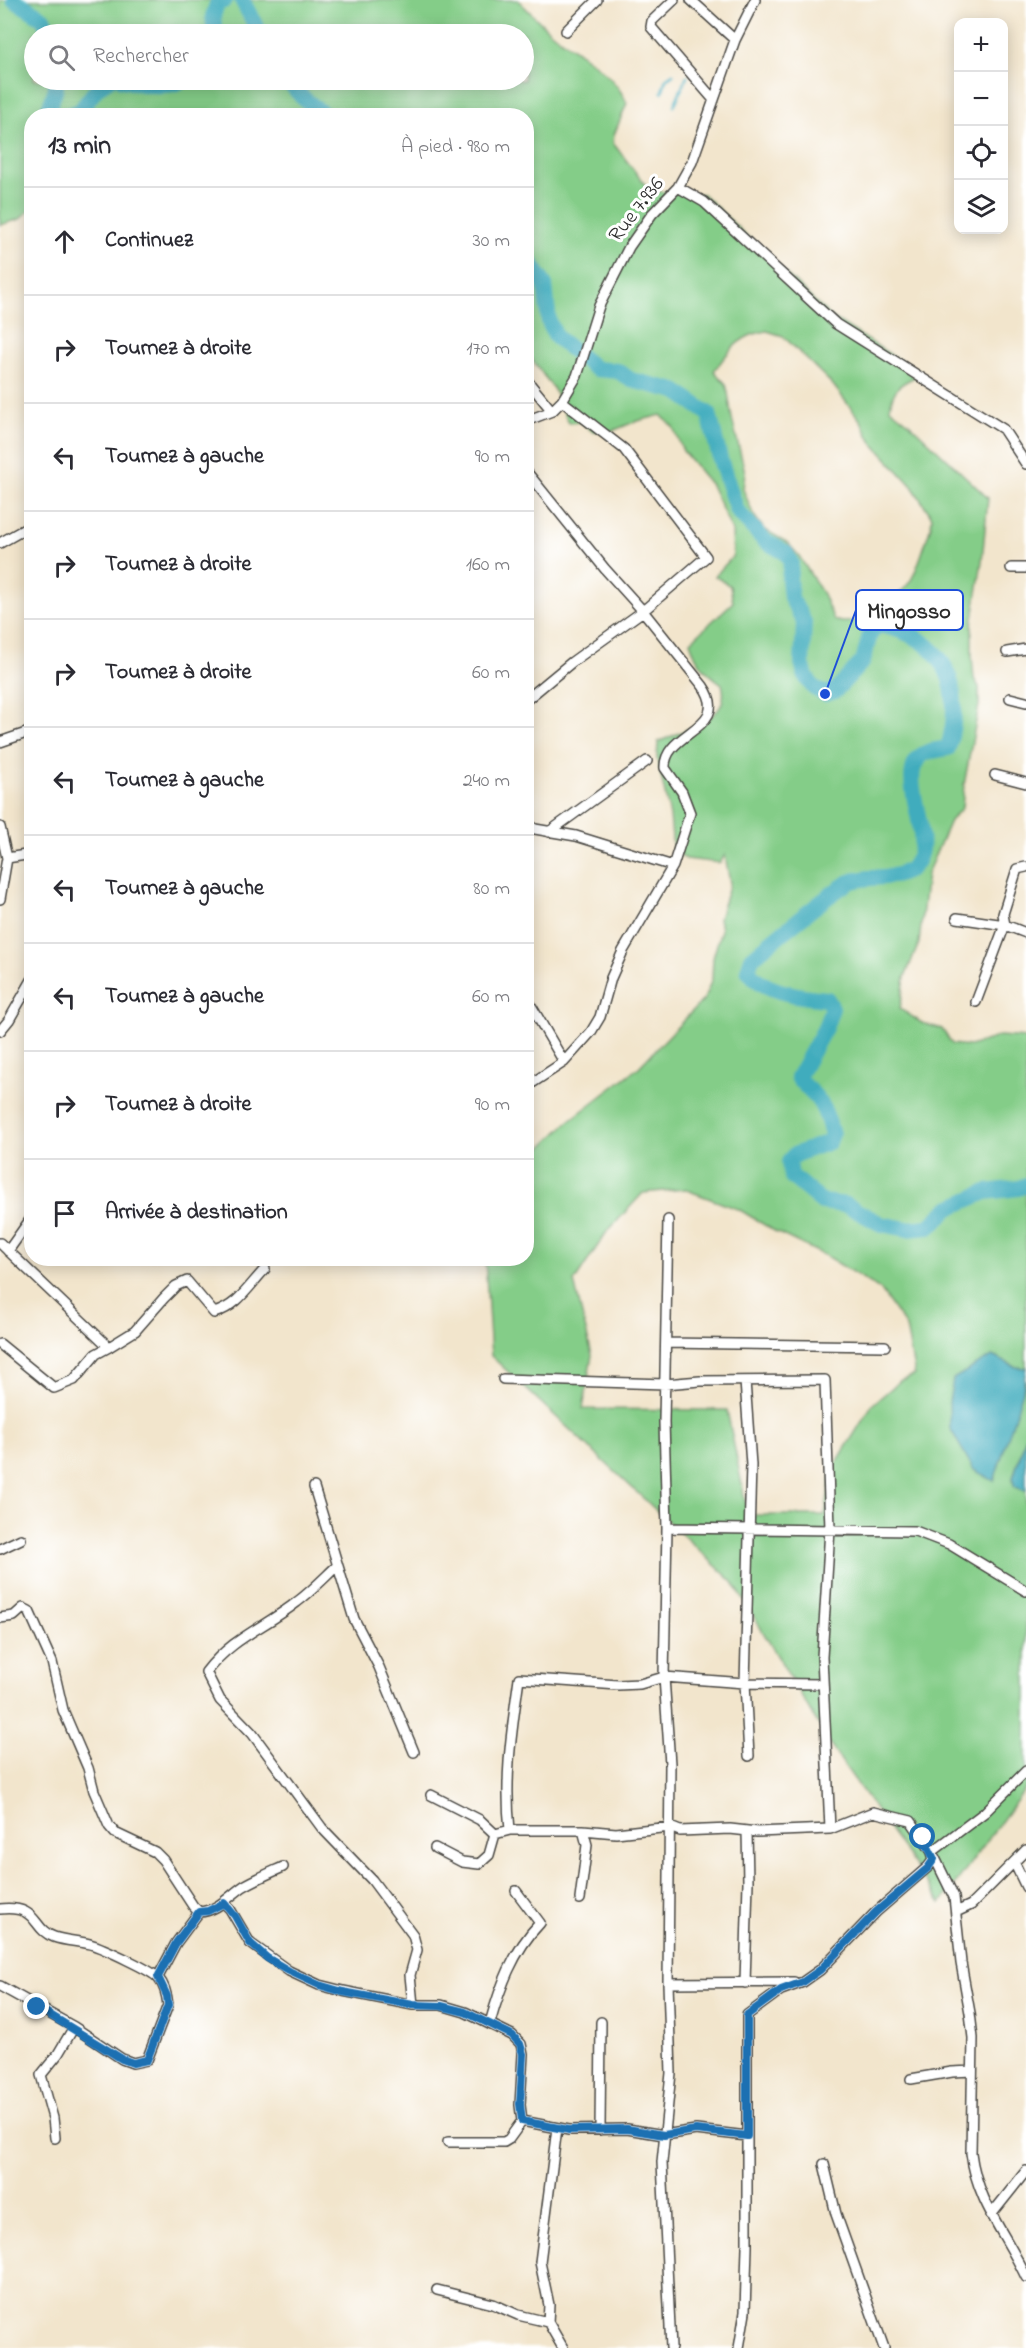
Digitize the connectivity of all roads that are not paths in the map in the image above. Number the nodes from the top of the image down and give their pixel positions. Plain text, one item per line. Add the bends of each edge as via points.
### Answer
1 (597, 0) edge
2 (674, 0) edge
3 (692, 0) edge
4 (754, 0) edge
5 (566, 31) dead end
6 (735, 40) junction
7 (714, 100) junction
8 (678, 187) junction
9 (534, 389) edge
10 (562, 401) junction
11 (552, 411) junction
12 (534, 418) edge
13 (1026, 464) edge
14 (534, 481) edge
15 (24, 529) edge
16 (0, 543) edge
17 (1026, 567) edge
18 (1011, 568) dead end
19 (643, 611) junction
20 (1026, 649) edge
21 (1007, 652) dead end
22 (534, 693) edge
23 (1010, 698) dead end
24 (1026, 702) edge
25 (24, 734) edge
26 (0, 742) edge
27 (647, 761) dead end
28 (995, 775) dead end
29 (1026, 783) edge
30 (0, 827) edge
31 (534, 828) edge
32 (549, 832) junction
33 (24, 855) edge
34 (7, 858) junction
35 (673, 866) junction
36 (1026, 867) edge
37 (3, 871) edge
38 (0, 899) edge
39 (957, 918) dead end
40 (1005, 925) junction
41 (1026, 933) edge
42 (24, 994) edge
43 (976, 1002) dead end
44 (534, 1011) edge
45 (0, 1031) edge
46 (564, 1062) junction
47 (534, 1082) edge
48 (668, 1220) dead end
49 (24, 1228) edge
50 (0, 1243) edge
51 (8, 1251) junction
52 (265, 1269) dead end
53 (666, 1343) junction
54 (0, 1344) edge
55 (885, 1346) dead end
56 (109, 1347) junction
57 (502, 1379) dead end
58 (745, 1381) junction
59 (665, 1384) junction
60 (314, 1487) dead end
61 (667, 1528) junction
62 (749, 1529) junction
63 (830, 1529) junction
64 (21, 1539) dead end
65 (0, 1548) edge
66 (338, 1565) junction
67 (1026, 1591) edge
68 (0, 1618) edge
69 (664, 1677) junction
70 (745, 1683) junction
71 (824, 1684) junction
72 (414, 1752) dead end
73 (749, 1756) dead end
74 (1026, 1771) edge
75 (431, 1795) dead end
76 (670, 1827) junction
77 (830, 1829) junction
78 (510, 1830) junction
79 (583, 1830) junction
80 (747, 1831) junction
81 (495, 1834) junction
82 (435, 1848) dead end
83 (1026, 1850) edge
84 (932, 1852) junction
85 (1014, 1862) junction
86 (283, 1867) dead end
87 (1026, 1887) edge
88 (516, 1891) dead end
89 (580, 1899) dead end
90 (224, 1903) junction
91 (0, 1909) edge
92 (199, 1912) junction
93 (956, 1912) junction
94 (158, 1977) junction
95 (803, 1982) junction
96 (668, 1983) junction
97 (745, 1983) junction
98 (0, 1986) edge
99 (413, 2005) junction
100 (601, 2022) dead end
101 (490, 2023) junction
102 (74, 2027) junction
103 (972, 2071) junction
104 (911, 2079) dead end
105 (522, 2121) junction
106 (557, 2128) junction
107 (600, 2130) junction
108 (664, 2135) junction
109 (747, 2136) junction
110 (55, 2138) dead end
111 (448, 2142) dead end
112 (824, 2164) dead end
113 (1026, 2171) edge
114 (990, 2215) junction
115 (1026, 2277) edge
116 (437, 2290) dead end
117 (548, 2322) junction
118 (563, 2348) edge
119 (671, 2348) edge
120 (739, 2348) edge
121 (884, 2348) edge

1 - 5 street
2 - 7 street via 652,21 651,27
3 - 6 street
4 - 6 street, Rue 7.936
6 - 7 street, Rue 7.936
7 - 8 street, Rue 7.936 via 700,145
8 - 10 street, Rue 7.936 via 652,214 629,247 599,306 577,376
8 - 13 street via 704,202 836,324 1003,429
9 - 11 street
10 - 11 street, Rue 7.936
10 - 19 street via 624,449 706,557
11 - 12 street, Rue 7.936
14 - 19 street
15 - 16 street
17 - 18 street
19 - 22 street
19 - 35 street via 710,695 707,718 678,742 664,764 690,813
20 - 21 street
23 - 24 street
25 - 26 street
27 - 32 street
28 - 29 street
30 - 34 street
31 - 32 street
32 - 35 street via 576,836
33 - 34 street
34 - 37 street
35 - 46 street via 623,951 600,1017
36 - 40 street via 1017,869 1003,914
37 - 38 street
39 - 40 street
40 - 41 street
40 - 43 street
42 - 45 street
44 - 46 street
46 - 47 street
48 - 53 street
49 - 51 street
50 - 51 street
51 - 56 street
52 - 56 street via 239,1300 226,1310 213,1313 187,1281 176,1286 135,1331
53 - 55 street
53 - 59 street
54 - 56 street via 54,1388 74,1380 96,1354
57 - 59 street
58 - 59 street
58 - 62 street via 751,1465
58 - 63 street via 825,1380
59 - 61 street
60 - 66 street
61 - 62 street
61 - 69 street
62 - 63 street
62 - 70 street
63 - 67 street via 915,1531 949,1544
63 - 71 street via 822,1657
64 - 65 street
66 - 72 street via 354,1618
66 - 99 street via 297,1602 240,1639 206,1672 220,1700 252,1733 322,1828 372,1880 413,1935 417,1950 410,1975
68 - 92 street via 14,1616 24,1608 29,1611 52,1662 63,1710 109,1826 115,1833 155,1852
69 - 70 street
69 - 76 street
69 - 78 street via 618,1685 519,1678 508,1762
70 - 71 street
70 - 73 street
71 - 77 street
74 - 84 street via 985,1812
75 - 81 street via 480,1820
76 - 79 street via 616,1833
76 - 80 street via 680,1831
76 - 96 street
77 - 80 street
77 - 84 street via 873,1812 892,1815 910,1821
78 - 79 street
78 - 81 street
79 - 89 street via 587,1845
80 - 97 street
81 - 82 street via 489,1855 479,1864 462,1862
83 - 85 street
84 - 93 street via 954,1897
84 - 95 street via 934,1859 928,1868
85 - 87 street
85 - 93 street via 971,1905
86 - 90 street via 246,1885
88 - 101 street via 540,1923 511,1963
90 - 92 street
90 - 99 street via 250,1943 289,1971 343,1992
91 - 94 street via 30,1914 53,1937 106,1949
92 - 94 street
93 - 103 street via 972,2030
94 - 102 street via 168,2005 147,2060 133,2063 122,2059
95 - 97 street
95 - 109 street via 781,1990 747,2015
96 - 97 street
96 - 108 street via 670,2073
98 - 102 street
99 - 101 street via 441,2006
100 - 107 street
101 - 105 street via 520,2044
102 - 110 street via 41,2075
103 - 104 street
103 - 114 street via 973,2170
105 - 106 street
105 - 111 street via 504,2142
106 - 107 street
106 - 117 street via 540,2262 549,2305
107 - 108 street via 627,2129
108 - 109 street via 696,2130
108 - 119 street
109 - 120 street via 745,2312
112 - 121 street via 836,2214
113 - 114 street
114 - 115 street
116 - 117 street
117 - 118 street

